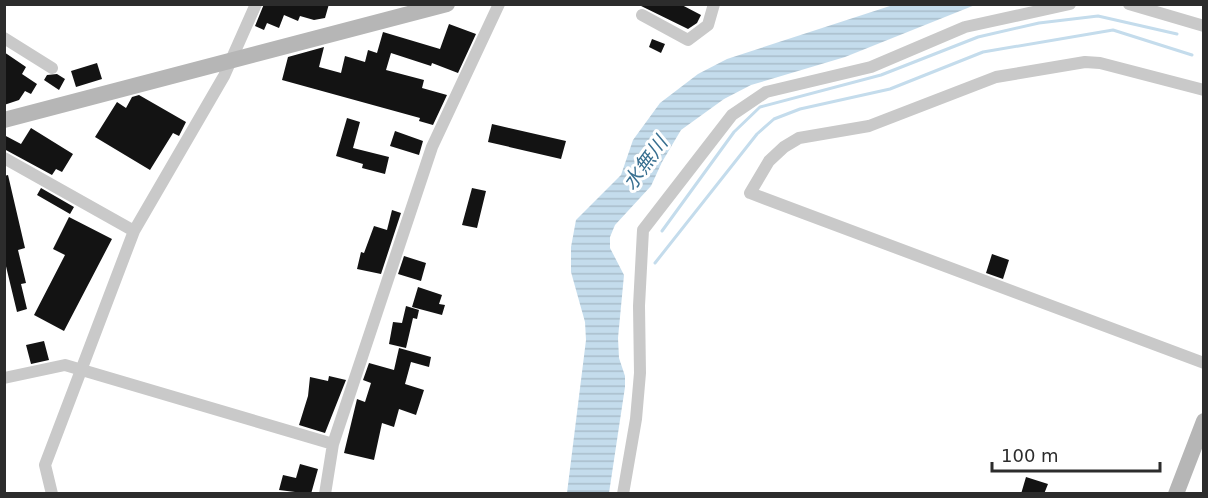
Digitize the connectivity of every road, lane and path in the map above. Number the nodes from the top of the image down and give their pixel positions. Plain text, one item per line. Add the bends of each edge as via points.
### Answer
1 (256, 4) edge
2 (447, 4) edge
3 (499, 4) edge
4 (714, 4) edge
5 (1070, 4) edge
6 (1129, 4) edge
7 (642, 15) dead end
8 (1203, 26) edge
9 (4, 38) edge
10 (230, 62) junction
11 (52, 68) dead end
12 (1203, 90) edge
13 (4, 120) edge
14 (4, 158) edge
15 (134, 231) junction
16 (1203, 363) edge
17 (83, 370) junction
18 (4, 378) edge
19 (1203, 421) edge
20 (333, 444) junction
21 (52, 494) edge
22 (325, 494) edge
23 (623, 494) edge
24 (1176, 494) edge

1 - 10 street
2 - 10 street
3 - 20 street via 432,147
4 - 7 street via 708,24 688,40
5 - 23 street via 965,27 871,67 766,92 732,115 643,230 640,373
6 - 8 street
9 - 11 street
10 - 13 street
10 - 15 street
12 - 16 street via 1101,63 1085,62 996,77 869,126 799,138 769,161 750,193
14 - 15 street
15 - 17 street
17 - 18 street via 65,365
17 - 20 street
17 - 21 street via 45,465
19 - 24 street
20 - 22 street

